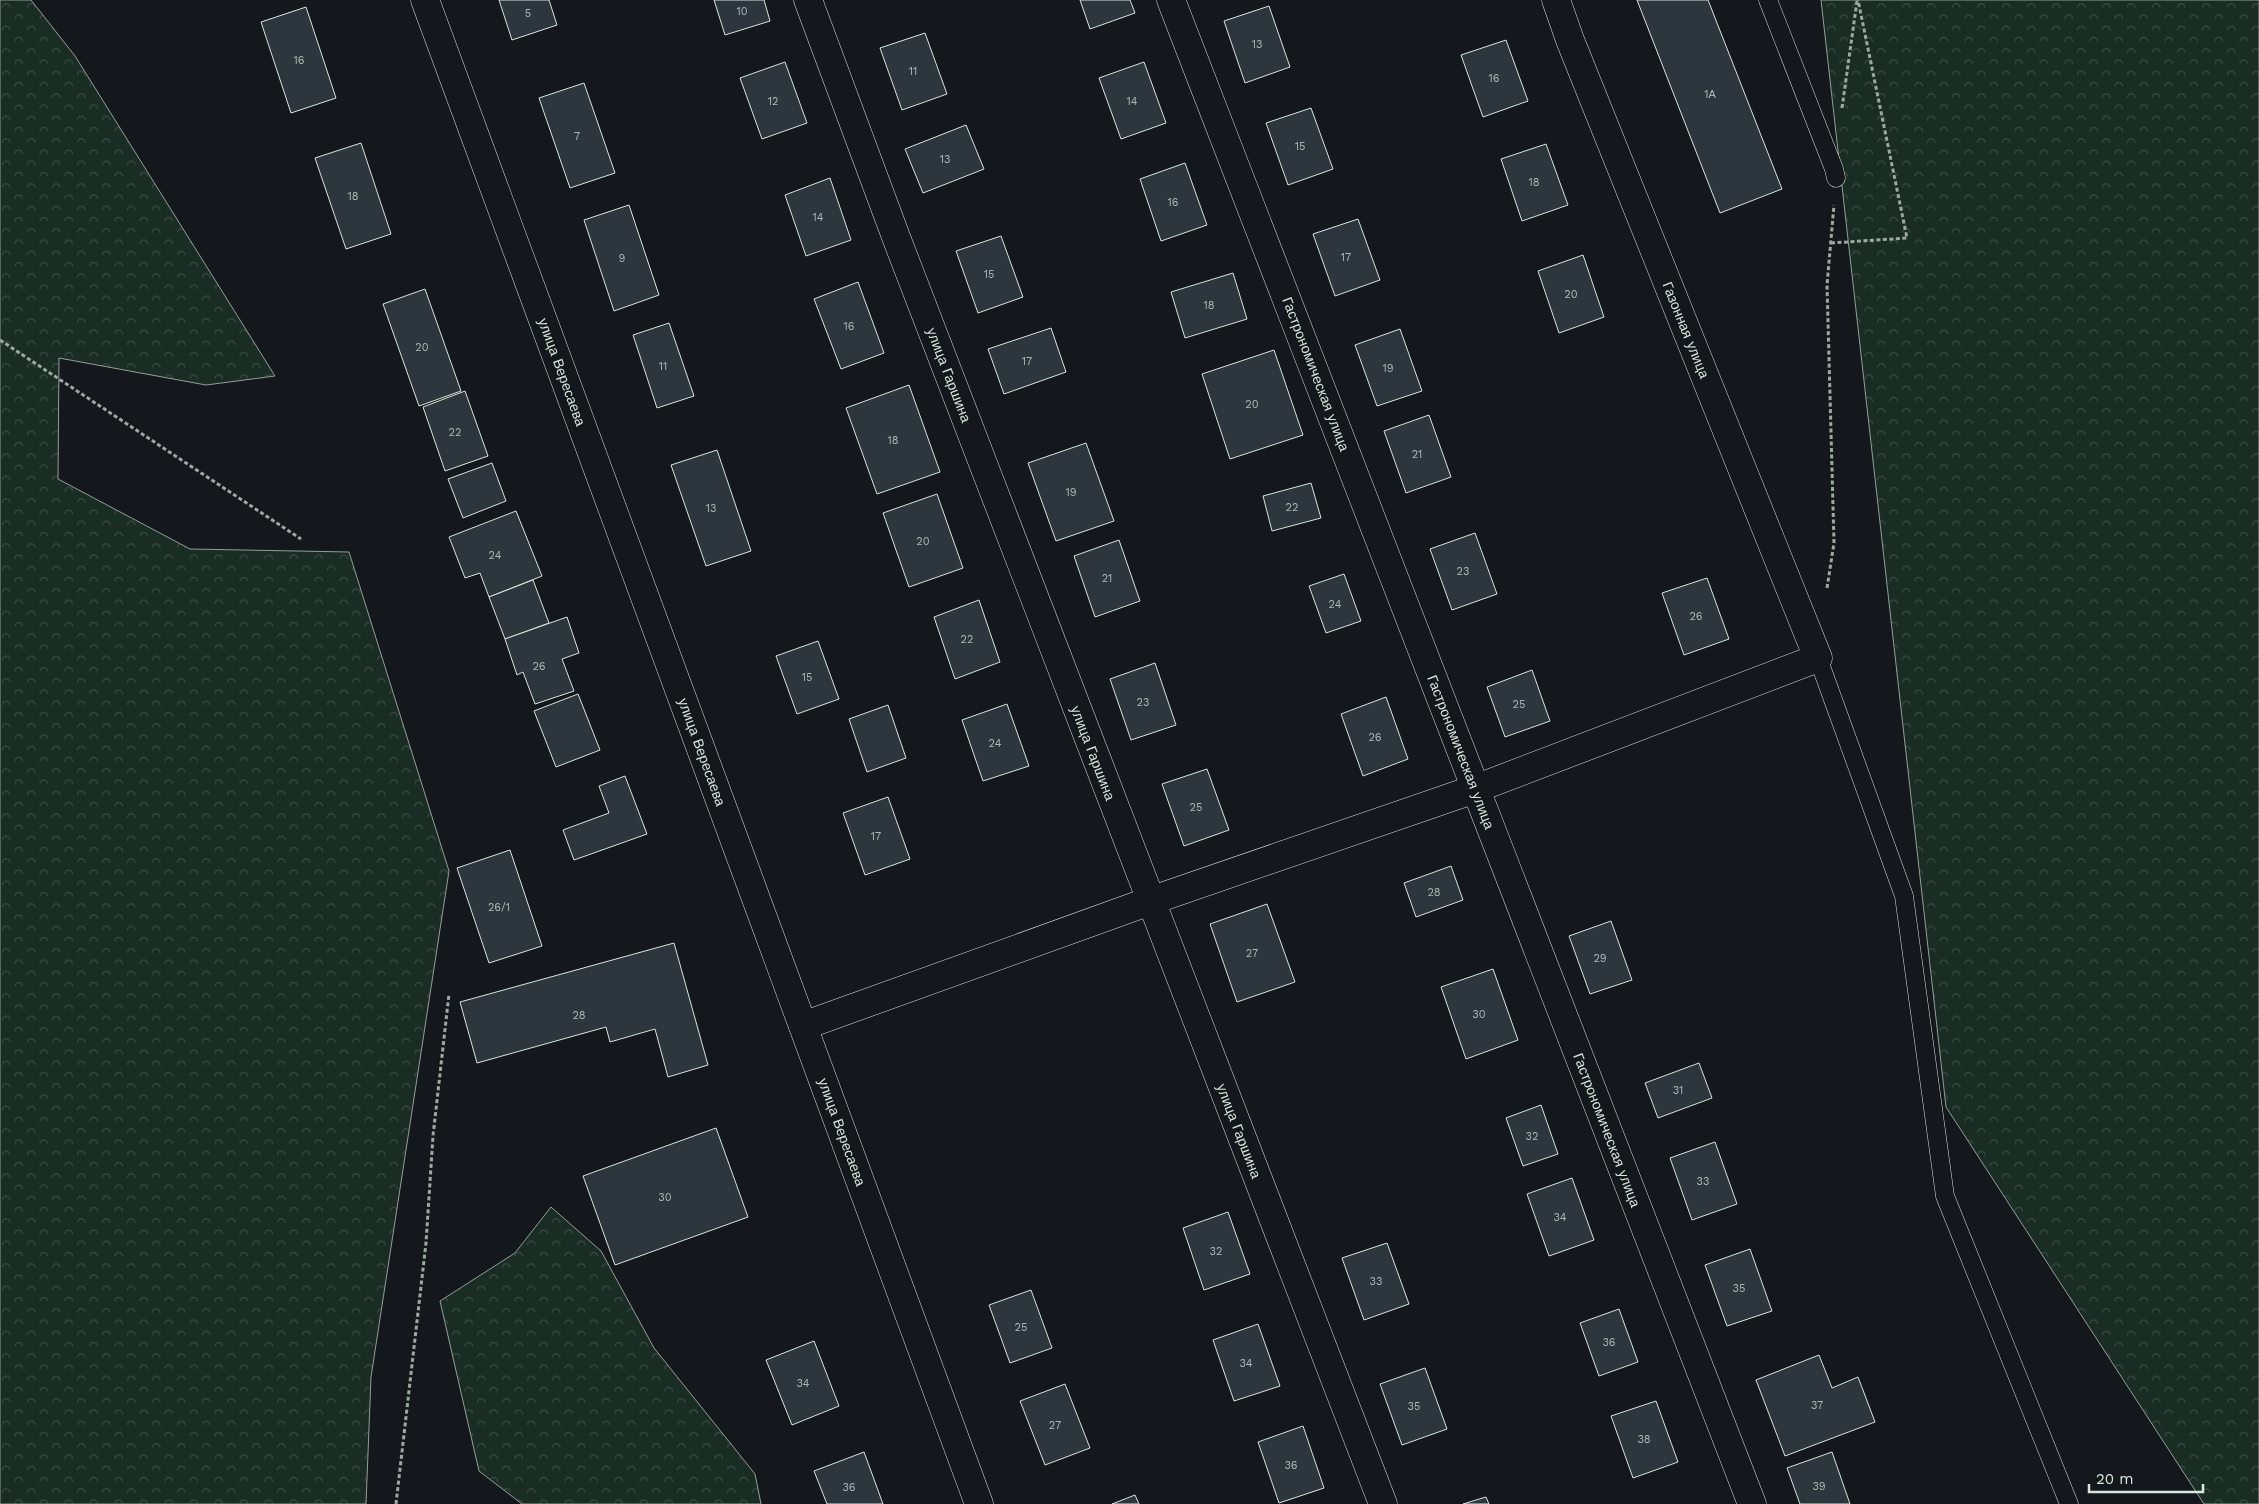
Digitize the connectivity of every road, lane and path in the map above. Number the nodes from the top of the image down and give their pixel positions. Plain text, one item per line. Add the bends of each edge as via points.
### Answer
1 (425, 0) edge
2 (808, 0) edge
3 (1171, 0) edge
4 (1556, 0) edge
5 (1768, 0) edge
6 (1857, 0) edge
7 (1842, 112) dead end
8 (1836, 178) joint
9 (1831, 243) junction
10 (0, 340) edge
11 (302, 539) dead end
12 (1827, 591) dead end
13 (1818, 658) junction
14 (1475, 790) junction
15 (1150, 901) junction
16 (450, 994) dead end
17 (803, 1026) junction
18 (396, 1504) edge
19 (979, 1504) edge
20 (1383, 1504) edge
21 (1752, 1504) edge
22 (2069, 1504) edge

1 - 17 street, улица Вересаева
2 - 15 street, улица Гаршина
3 - 14 street, Гастрономическая улица
4 - 13 street, Газонная улица
5 - 8 lane
6 - 7 path
6 - 9 path via 1907,238
8 - 9 path
9 - 12 path via 1828,285 1834,543
10 - 11 path
13 - 14 street
13 - 22 lane via 1904,896 1945,1196
14 - 15 street
14 - 21 street, Гастрономическая улица
15 - 17 street
15 - 20 street, улица Гаршина
16 - 18 path
17 - 19 street, улица Вересаева

